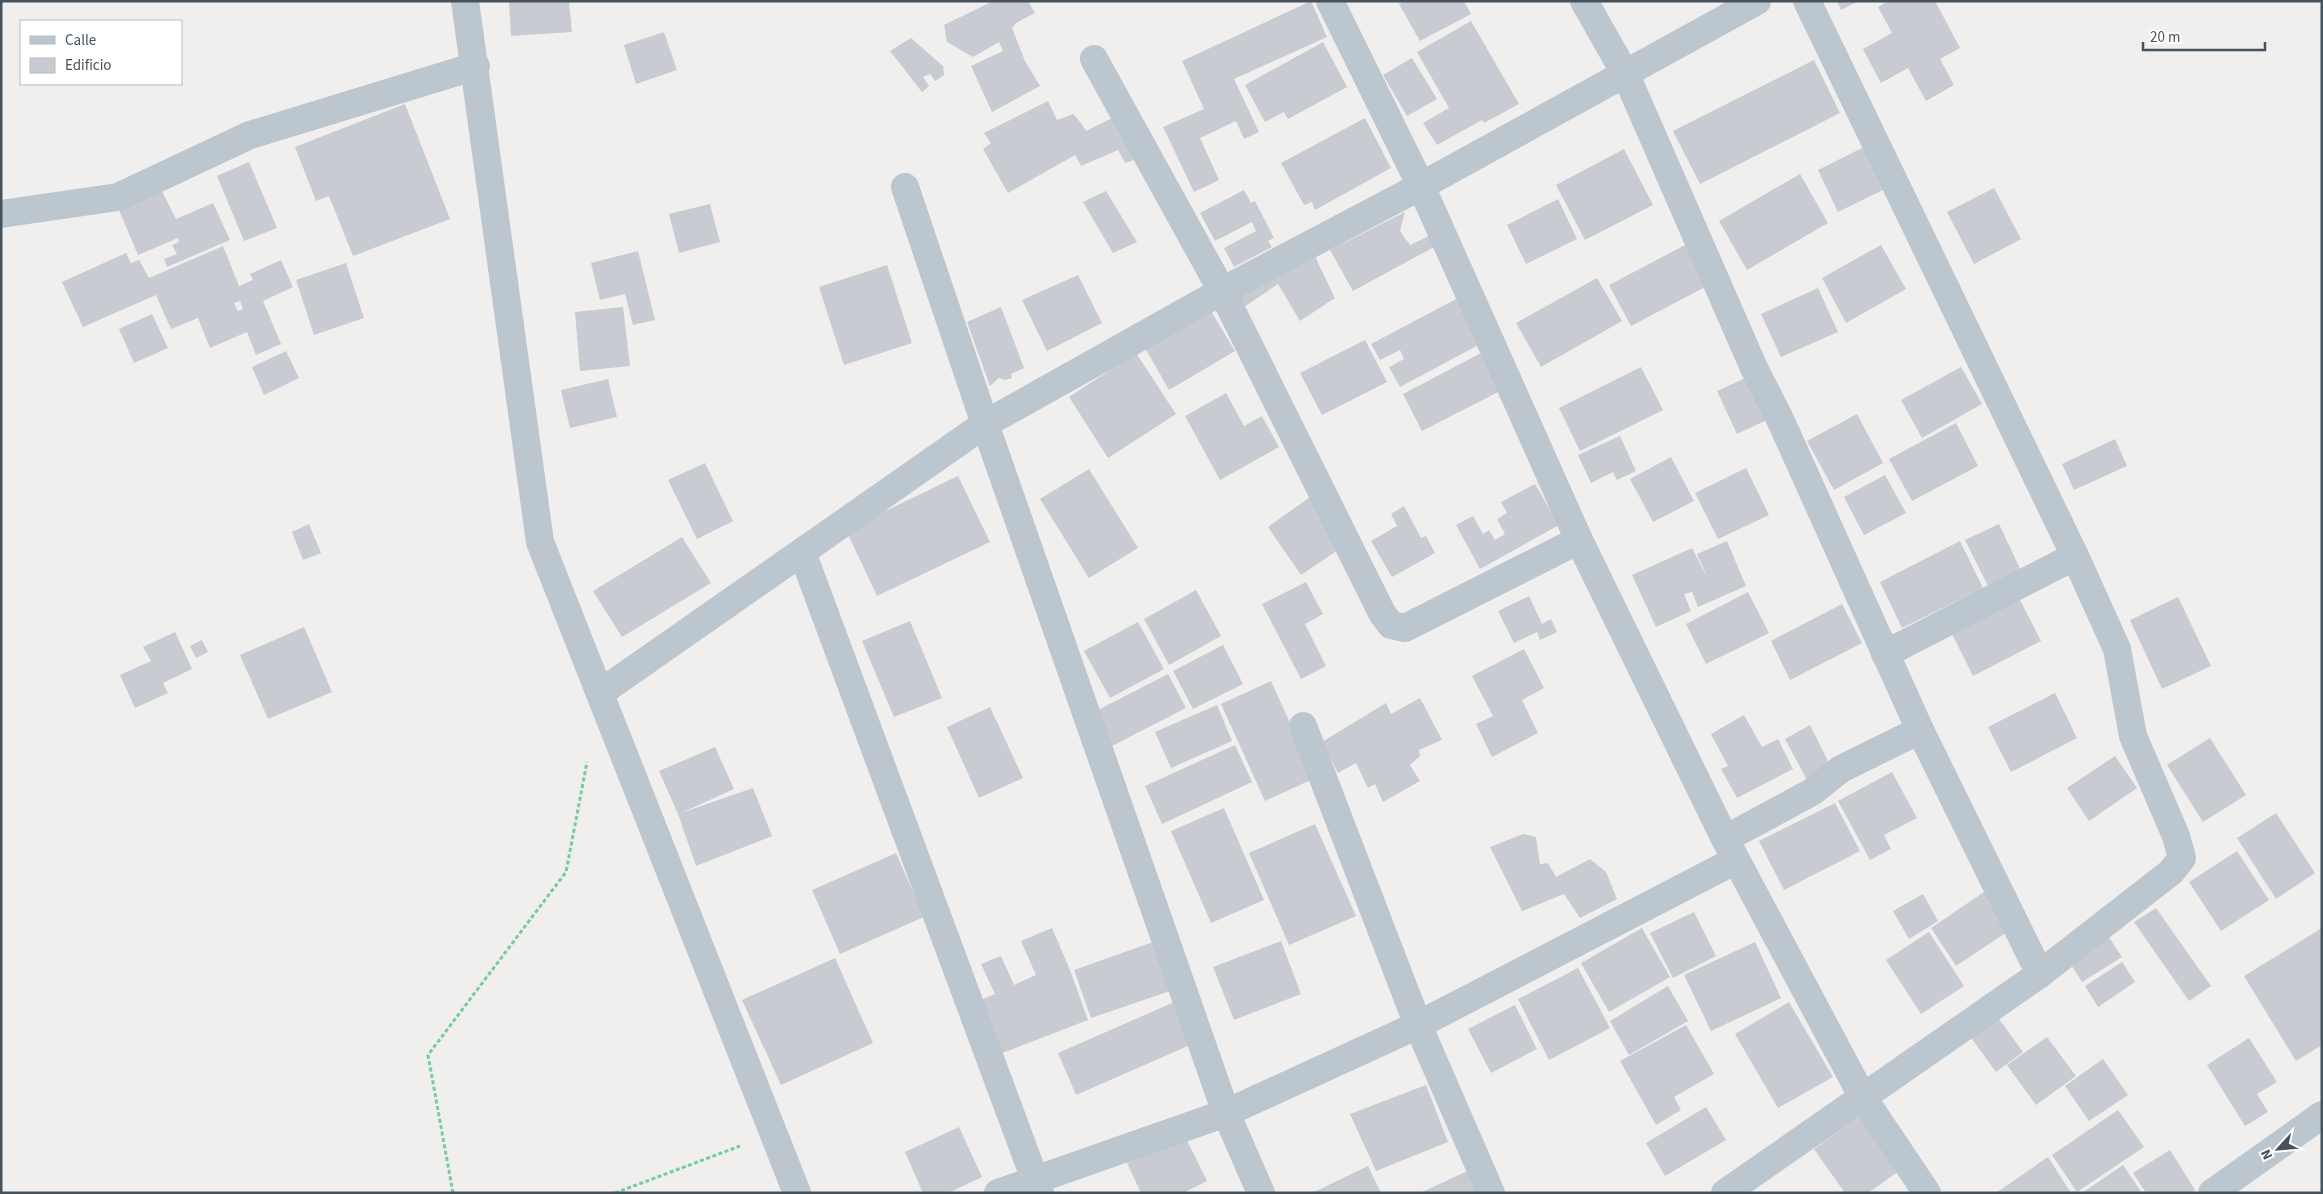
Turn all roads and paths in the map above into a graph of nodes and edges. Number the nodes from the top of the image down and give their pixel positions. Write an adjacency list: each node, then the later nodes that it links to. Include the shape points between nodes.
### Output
1 (465, 1): 7 (street)
2 (1330, 1): 9 (street)
3 (1584, 1): 8 (street)
4 (1757, 1): 8 (street)
5 (1807, 1): 16 (street)
6 (1094, 59): 12 (street)
7 (476, 66): 11 (street, via 250,135 118,197); 18 (street, via 540,542)
8 (1626, 75): 9 (street); 17 (street, via 1754,368)
9 (1421, 186): 12 (street); 14 (street)
10 (905, 187): 13 (street)
11 (1, 214)
12 (1222, 292): 13 (street); 14 (street, via 1382,613 1391,625 1405,628)
13 (985, 424): 15 (street); 26 (street)
14 (1579, 540): 22 (street)
15 (802, 552): 18 (street); 29 (street)
16 (2075, 556): 17 (street); 23 (street, via 2118,649 2133,736 2176,836 2182,858 2171,872)
17 (1885, 654): 20 (street)
18 (600, 693): 28 (street)
19 (1303, 726): 24 (street)
20 (1920, 730): 22 (street, via 1841,768); 23 (street)
21 (588, 759): 30 (path, via 566,872 428,1055)
22 (1730, 849): 24 (street); 25 (street)
23 (2040, 974): 25 (street)
24 (1418, 1025): 26 (street); 35 (street)
25 (1862, 1096): 36 (street); 37 (street)
26 (1226, 1113): 29 (street); 34 (street)
27 (2322, 1115): 38 (street)
28 (775, 1133): 31 (path); 32 (street)
29 (1037, 1186): 33 (street)
30 (453, 1193)
31 (615, 1193)
32 (797, 1193)
33 (998, 1193)
34 (1261, 1193)
35 (1491, 1193)
36 (1725, 1193)
37 (1927, 1193)
38 (2212, 1193)

